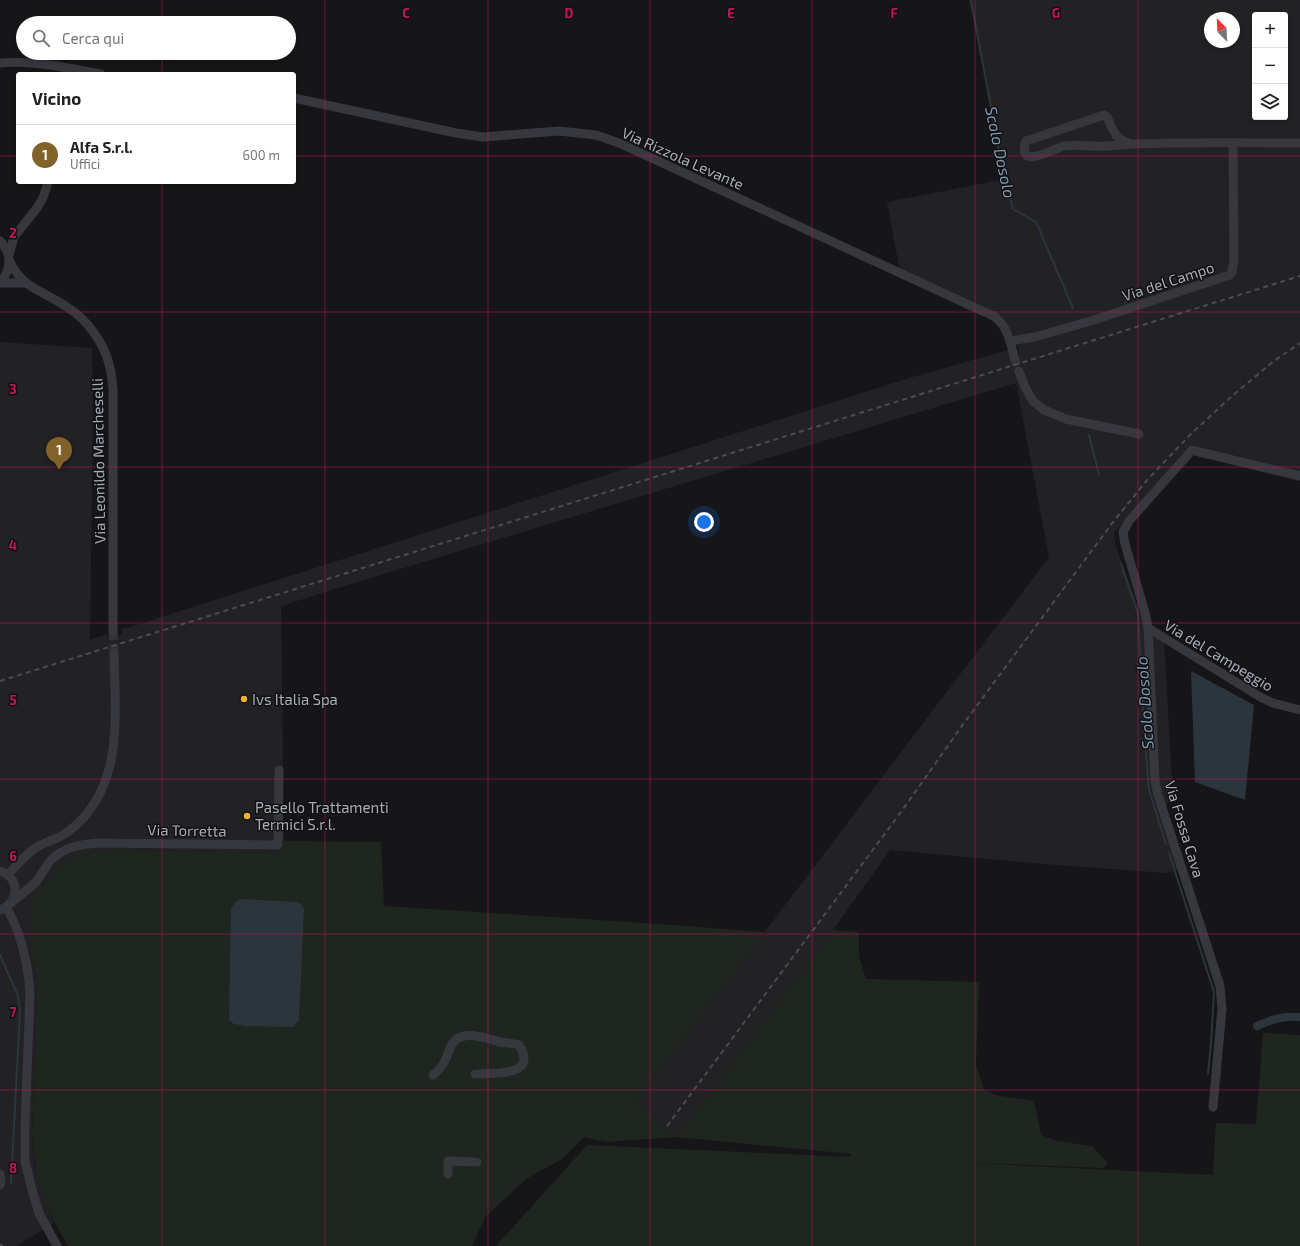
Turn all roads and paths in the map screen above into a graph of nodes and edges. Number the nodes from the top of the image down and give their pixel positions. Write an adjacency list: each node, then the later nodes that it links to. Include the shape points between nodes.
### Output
1 (0, 63): 2 (street, via 19,62)
2 (49, 70): 3 (street)
3 (75, 72)
4 (296, 98): 15 (street, Via Rizzola Levante, via 484,137 559,131 596,135 980,310 1003,326)
5 (1233, 143): 6 (street); 7 (street); 15 (street, Via del Campo, via 1234,260 1230,275 1063,330)
6 (1300, 143)
7 (1131, 144): 7 (street, via 1121,140 1114,133 1107,117 1104,116 1026,142 1023,148 1029,157 1036,157 1064,146)
8 (47, 184): 9 (street, via 37,208)
9 (18, 232): 10 (street); 12 (street, via 11,246)
10 (0, 237)
11 (0, 241): 12 (street, Via Leonildo Marcheselli)
12 (9, 258): 13 (street, via 7,272); 14 (street, Via Leonildo Marcheselli)
13 (0, 282): 14 (street, Via Leonildo Marcheselli)
14 (25, 283): 21 (street, Via Leonildo Marcheselli, via 68,307 83,320 95,335 110,368 113,389)
15 (1010, 341): 16 (street, Via Rizzola Levante)
16 (1014, 357)
17 (1019, 371): 18 (street, via 1033,401 1044,410 1066,419)
18 (1139, 434)
19 (1300, 476): 20 (street, Via Fossa Cava, via 1192,450 1129,520 1124,532)
20 (1148, 628): 23 (street, Via del Campeggio, via 1262,698); 30 (street, Via Fossa Cava, via 1155,781 1158,796 1221,990 1222,1009)
21 (114, 631)
22 (114, 654): 25 (street, via 114,746 111,766 102,788 75,826 28,854)
23 (1300, 710)
24 (279, 770): 26 (street, Via Torretta, via 278,845 79,845 62,851 55,857)
25 (7, 876): 26 (street, via 25,885); 27 (street, via 16,892)
26 (36, 882): 27 (street, Via Torretta)
27 (6, 906): 35 (street, via 21,944 29,978 26,1162 40,1213)
28 (475, 1074): 29 (street, via 512,1072 519,1069 524,1056 522,1050 519,1045 513,1043 465,1036 455,1040 444,1065)
29 (433, 1075)
30 (1213, 1107)
31 (477, 1162): 33 (street, via 448,1161)
32 (0, 1174): 34 (street)
33 (448, 1174)
34 (0, 1185)
35 (57, 1246)

